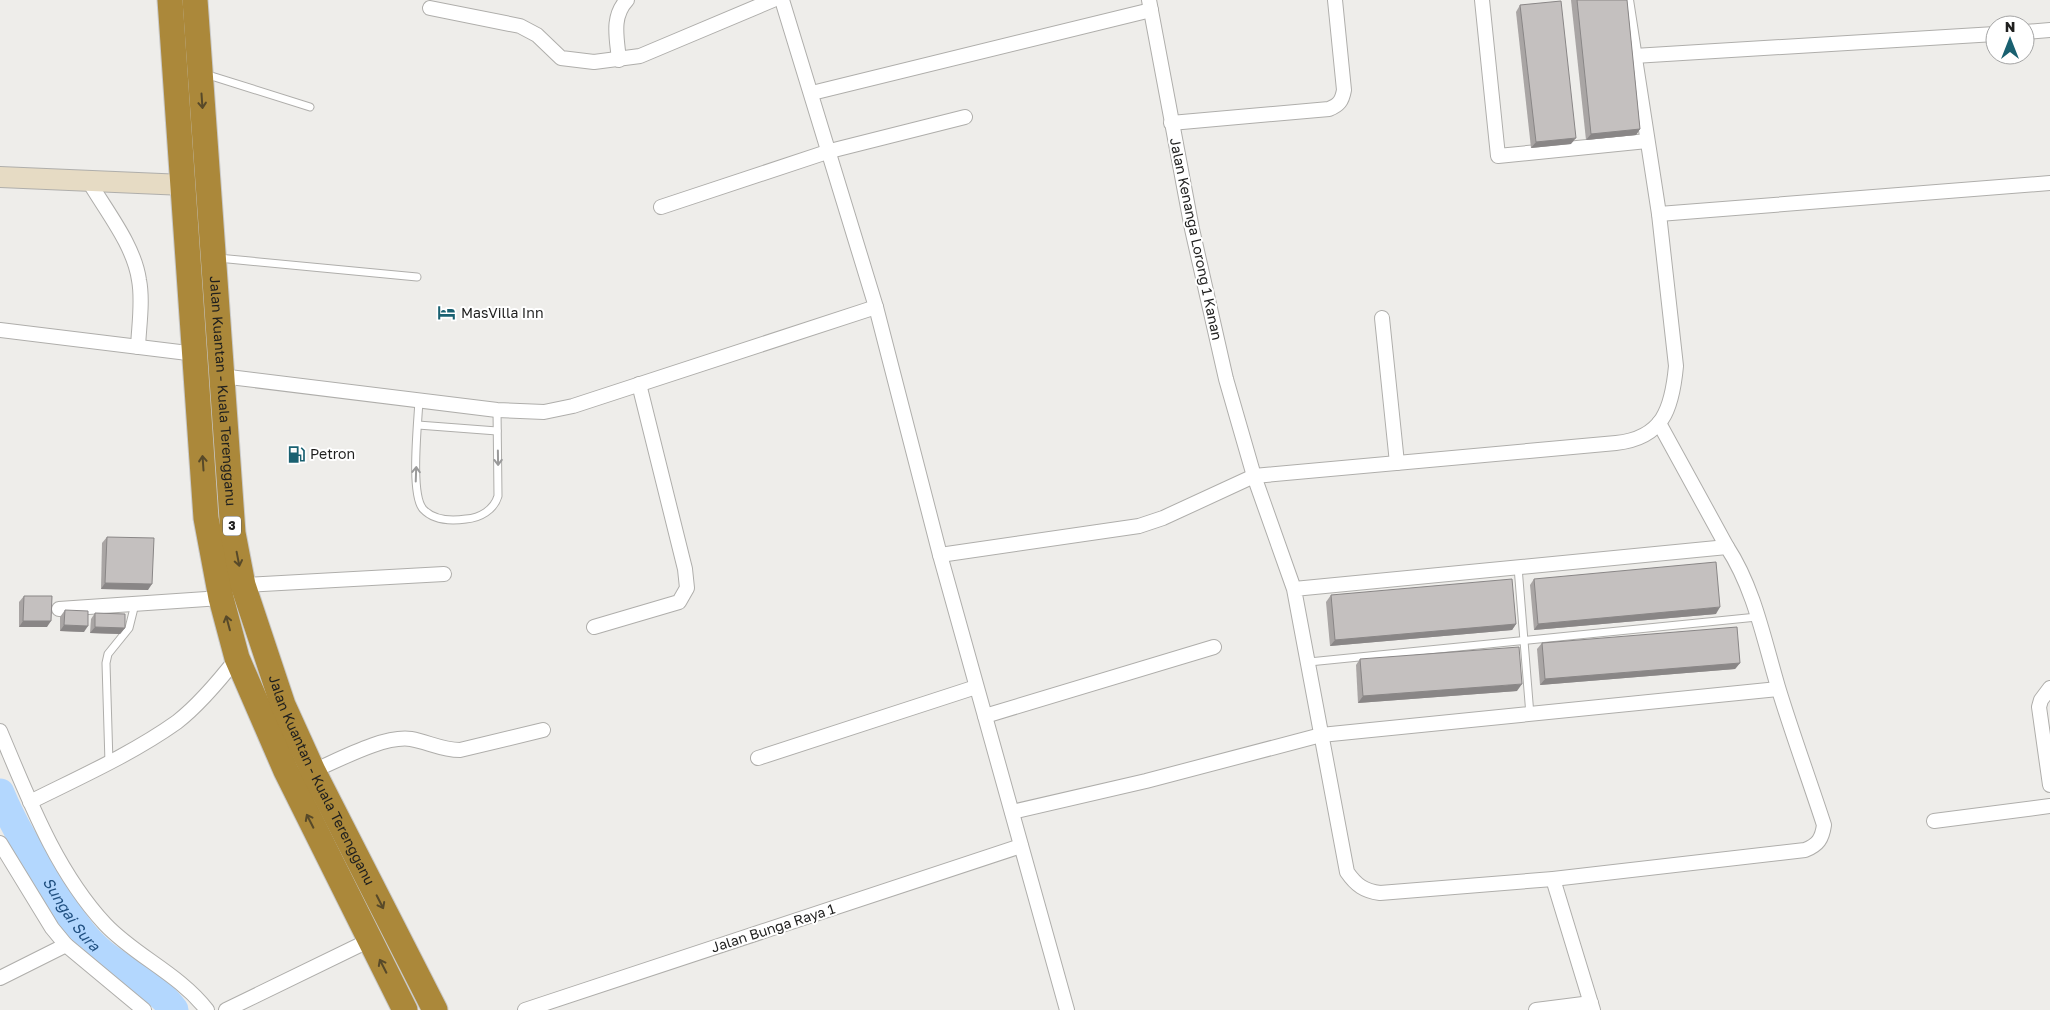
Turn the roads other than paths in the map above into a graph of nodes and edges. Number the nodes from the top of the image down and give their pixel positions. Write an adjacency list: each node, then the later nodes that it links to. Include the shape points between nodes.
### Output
1 (170, 0): 26 (highway, Jalan Kuantan - Kuala Terengganu / 3)
2 (195, 0): 16 (highway, Jalan Kuantan - Kuala Terengganu / 3)
3 (626, 0): 15 (street, via 619,9 616,26)
4 (773, 0): 15 (street, via 640,56)
5 (782, 0): 17 (street)
6 (1336, 0): 20 (street, via 1344,90 1343,99 1337,106)
7 (1482, 0): 21 (street, via 1498,156)
8 (1626, 0): 14 (street)
9 (1150, 5): 17 (street); 20 (street, Jalan Kenanga Lorong 1 Kanan)
10 (430, 8): 15 (street, via 520,26 537,35 561,58 594,62)
11 (2050, 30): 12 (street)
12 (2035, 31)
13 (1985, 35): 14 (street)
14 (1634, 56): 21 (street)
15 (619, 60)
16 (200, 72): 18 (lane); 29 (highway, Jalan Kuantan - Kuala Terengganu / 3, one-way to 29)
17 (812, 93): 22 (street)
18 (310, 107)
19 (965, 117): 22 (street)
20 (1171, 123): 44 (street, Jalan Kenanga Lorong 1 Kanan, via 1226,379)
21 (1647, 142): 28 (street)
22 (830, 152): 27 (street); 31 (street)
23 (0, 177): 24 (street)
24 (88, 180): 26 (street); 34 (street, via 137,267 140,282)
25 (2050, 183): 28 (street)
26 (184, 185): 35 (highway, Jalan Kuantan - Kuala Terengganu / 3)
27 (662, 207)
28 (1658, 214): 40 (street, via 1676,366 1669,406)
29 (213, 258): 30 (lane); 36 (highway, Jalan Kuantan - Kuala Terengganu / 3)
30 (417, 277)
31 (876, 307): 37 (street); 46 (street)
32 (1382, 318): 43 (street)
33 (0, 330): 34 (street)
34 (138, 346): 35 (street)
35 (196, 354): 51 (highway, Jalan Kuantan - Kuala Terengganu / 3, one-way to 35, via 206,518)
36 (221, 376): 38 (street); 49 (highway, Jalan Kuantan - Kuala Terengganu / 3, one-way to 49, via 233,533)
37 (639, 384): 39 (street, via 544,412); 55 (street, via 687,588 678,602)
38 (418, 400): 39 (street); 41 (lane)
39 (497, 410): 42 (lane)
40 (1659, 423): 43 (street, via 1647,436 1635,441); 45 (street, Jalan Kenanga Lorong 1 Kanan)
41 (418, 425): 42 (lane); 42 (lane, one-way to 41, via 496,504 469,519 443,520 424,510 418,500)
42 (497, 431)
43 (1397, 463): 44 (street)
44 (1254, 476): 46 (street, via 1163,518 1138,526); 50 (street, Jalan Kenanga Lorong 1 Kanan)
45 (1727, 547): 47 (street); 54 (street, Jalan Kenanga Lorong 1 Kanan, via 1743,576)
46 (940, 555): 60 (street)
47 (1518, 567): 50 (street); 56 (lane)
48 (444, 574): 49 (street)
49 (243, 585): 70 (highway, Jalan Kuantan - Kuala Terengganu / 3, via 283,705)
50 (1294, 589): 59 (street, Jalan Kenanga Lorong 1 Kanan)
51 (221, 598): 52 (street); 58 (highway, Jalan Kuantan - Kuala Terengganu / 3, one-way to 51)
52 (135, 604): 53 (street); 69 (lane, via 129,628 108,654 106,663)
53 (59, 609)
54 (1757, 617): 56 (lane); 62 (street, Jalan Kenanga Lorong 1 Kanan)
55 (594, 627)
56 (1524, 639): 59 (lane); 64 (lane)
57 (1214, 647): 63 (street)
58 (237, 658): 69 (street, via 178,721); 79 (highway, Jalan Kuantan - Kuala Terengganu / 3, one-way to 58, via 286,772)
59 (1309, 662): 67 (street, Jalan Kenanga Lorong 1 Kanan)
60 (976, 686): 63 (street); 68 (street)
61 (2050, 688): 71 (street, via 2039,707)
62 (1778, 689): 64 (street); 78 (street, Jalan Kenanga Lorong 1 Kanan, via 1824,825 1823,837 1818,843 1805,850)
63 (985, 716): 74 (street)
64 (1530, 716): 67 (street)
65 (543, 730): 70 (street, via 460,750 446,750 410,739 382,742)
66 (0, 731): 72 (street)
67 (1321, 735): 74 (street); 78 (street, Jalan Kenanga Lorong 1 Kanan, via 1347,872 1360,887 1380,893)
68 (758, 758)
69 (110, 762): 72 (street)
70 (313, 771): 87 (highway, Jalan Kuantan - Kuala Terengganu / 3, one-way to 87)
71 (2050, 785)
72 (30, 802): 84 (street, via 58,857 100,918 179,982)
73 (2050, 806): 75 (street)
74 (1012, 812): 77 (street)
75 (1934, 821)
76 (0, 844): 80 (street)
77 (1021, 846): 88 (street, Jalan Bunga Raya 1); 89 (street)
78 (1554, 879): 82 (street)
79 (370, 940): 85 (street); 86 (highway, Jalan Kuantan - Kuala Terengganu / 3, one-way to 79)
80 (66, 945): 81 (street); 83 (street)
81 (0, 978)
82 (1592, 1006): 90 (street)
83 (144, 1010)
84 (207, 1010)
85 (226, 1010)
86 (405, 1010)
87 (435, 1010)
88 (525, 1010)
89 (1067, 1010)
90 (1536, 1010)

